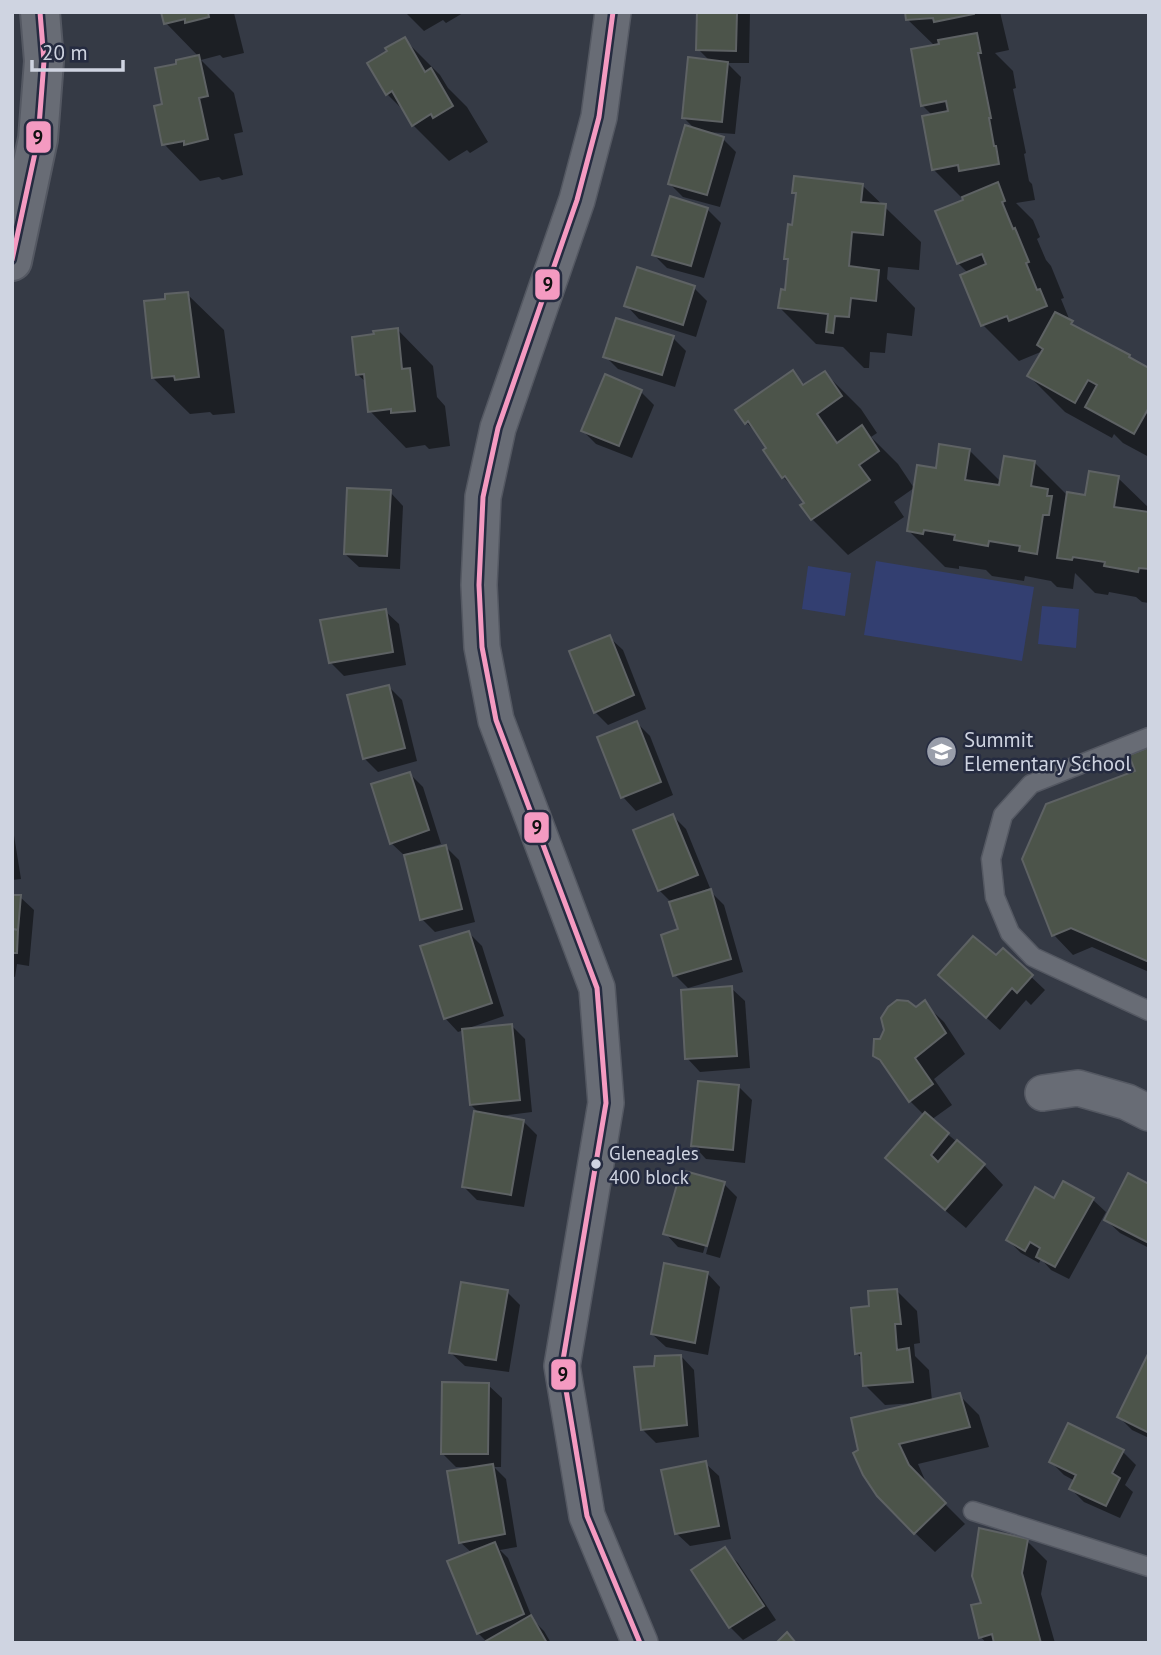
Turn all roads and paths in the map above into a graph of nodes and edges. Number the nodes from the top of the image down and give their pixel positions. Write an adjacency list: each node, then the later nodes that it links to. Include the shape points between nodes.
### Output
1 (40, 12): 3 (main road, via 44,61 38,139)
2 (613, 12): 10 (street, via 599,117 580,188 498,428 483,497 479,585 482,647 496,720 597,988 606,1103 562,1366 587,1516)
3 (12, 261)
4 (1149, 737): 5 (lane, via 1031,784 1003,815 991,859 995,897 1010,933 1034,957)
5 (1149, 1011)
6 (1043, 1093): 7 (street, via 1078,1088)
7 (1149, 1113)
8 (973, 1511): 9 (lane)
9 (1149, 1567)
10 (640, 1643)

